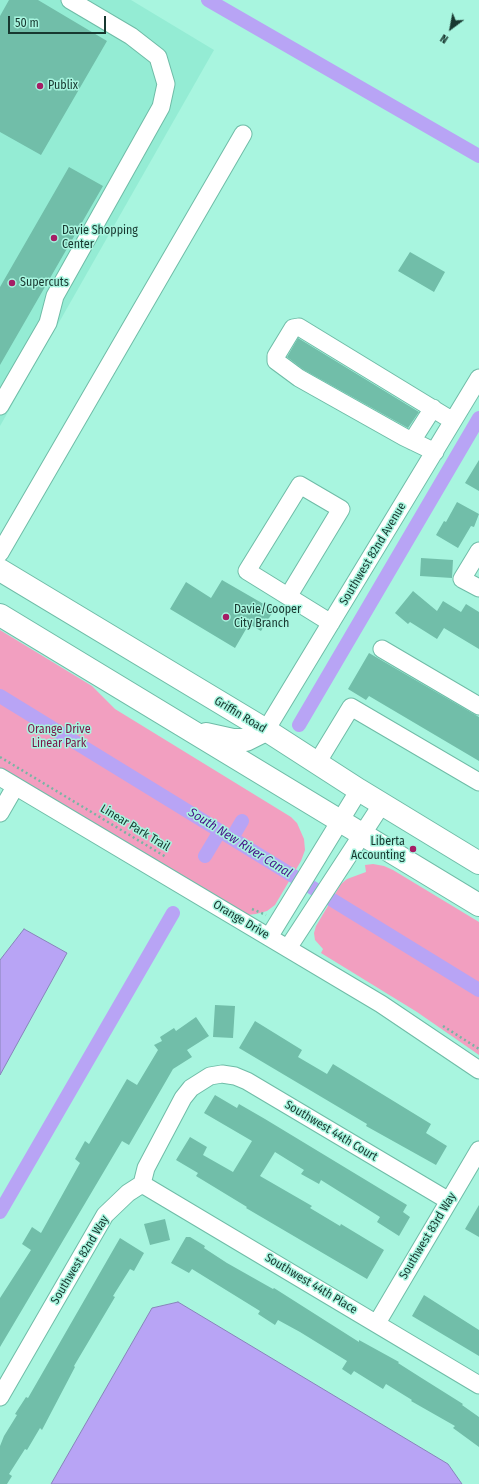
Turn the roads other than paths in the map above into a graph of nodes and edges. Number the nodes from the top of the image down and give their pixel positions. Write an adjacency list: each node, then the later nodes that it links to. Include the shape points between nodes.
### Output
1 (70, 0): 4 (street, via 131,36 158,57 166,84 161,107 55,296 48,323)
2 (243, 134): 10 (street)
3 (479, 378): 6 (street, Southwest 82nd Avenue)
4 (0, 406)
5 (433, 408): 6 (street); 7 (street); 7 (street, via 300,327 293,328 276,356 276,361 299,378)
6 (453, 421): 8 (street, Southwest 82nd Avenue)
7 (412, 441): 8 (street)
8 (435, 452): 15 (street, Southwest 82nd Avenue)
9 (479, 551): 12 (street, via 462,579)
10 (0, 553)
11 (0, 570): 19 (main road, Griffin Road)
12 (479, 588)
13 (289, 595): 13 (street, via 247,571 300,485 341,509); 15 (street)
14 (0, 615): 18 (main road)
15 (331, 623): 19 (street, Southwest 82nd Avenue)
16 (382, 649): 17 (street)
17 (479, 706)
18 (190, 730): 19 (main road, via 233,740 246,740); 27 (main road)
19 (266, 730): 20 (main road, Griffin Road)
20 (317, 764): 22 (street, via 351,707); 24 (main road, Griffin Road)
21 (0, 777): 23 (street, Orange Drive)
22 (479, 782)
23 (15, 786): 26 (street); 31 (street, Orange Drive)
24 (359, 790): 25 (main road, Griffin Road); 27 (street)
25 (382, 804): 28 (street); 29 (main road, Griffin Road)
26 (0, 813)
27 (340, 821): 28 (main road); 31 (street)
28 (356, 843): 30 (main road); 32 (street)
29 (479, 863)
30 (479, 905)
31 (269, 937): 32 (street, Orange Drive)
32 (288, 948): 33 (street, Orange Drive, via 380,1004)
33 (479, 1070)
34 (479, 1150): 36 (street, Southwest 83rd Way)
35 (142, 1184): 36 (street, Southwest 44th Court, via 146,1168 190,1088 210,1076 222,1074 248,1081); 37 (street, Southwest 44th Place); 39 (street, Southwest 82nd Way, via 128,1193 105,1216)
36 (449, 1201): 37 (street, Southwest 83rd Way)
37 (377, 1323): 38 (street, Southwest 44th Place)
38 (479, 1385)
39 (0, 1397)

